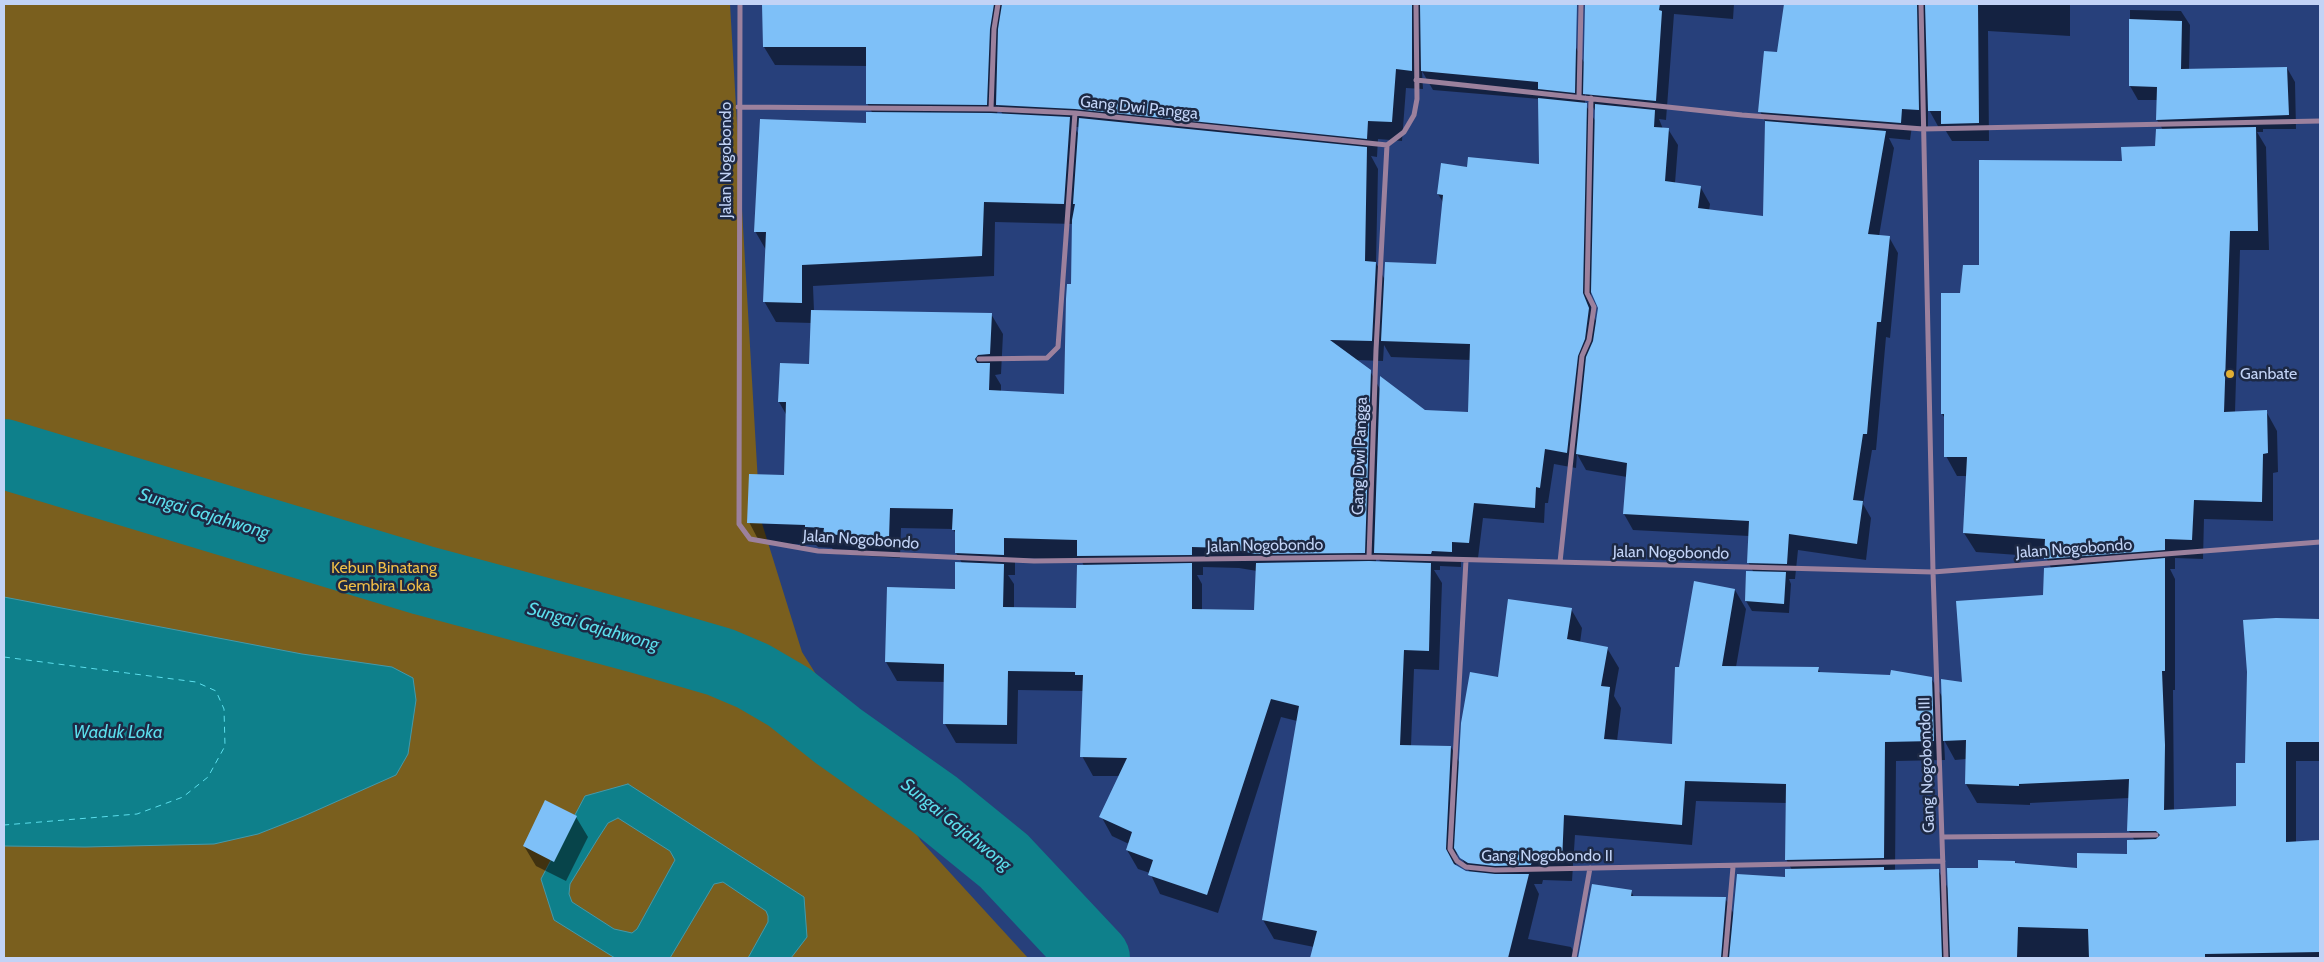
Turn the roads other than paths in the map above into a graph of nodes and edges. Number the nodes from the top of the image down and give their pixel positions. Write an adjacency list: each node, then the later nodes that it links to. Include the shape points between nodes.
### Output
1 (740, 4): 9 (street, Jalan Nogobondo)
2 (998, 4): 10 (street, via 994,29)
3 (1416, 4): 6 (street)
4 (1581, 4): 7 (street)
5 (1921, 4): 13 (street, Gang Nogobondo III)
6 (1416, 80): 7 (street); 14 (street, via 1414,115 1404,132)
7 (1579, 97): 8 (street)
8 (1591, 98): 13 (street, via 1742,115); 19 (street, via 1587,293 1594,307 1590,340 1582,356)
9 (738, 107): 10 (street, Gang Dwi Pangga); 17 (street, Jalan Nogobondo, via 739,524 750,540 818,551 1034,561)
10 (992, 109): 11 (street, Gang Dwi Pangga)
11 (1075, 113): 14 (street, Gang Dwi Pangga); 15 (street, via 1058,347 1047,358)
12 (2320, 121): 13 (street)
13 (1923, 129): 20 (street, Gang Nogobondo III)
14 (1387, 145): 17 (street, Gang Dwi Pangga)
15 (979, 359)
16 (2320, 542): 20 (street, Jalan Nogobondo)
17 (1369, 557): 18 (street, Jalan Nogobondo)
18 (1466, 560): 19 (street, Jalan Nogobondo); 25 (street, Gang Nogobondo II, via 1450,848 1457,861 1477,869)
19 (1560, 562): 20 (street, Jalan Nogobondo)
20 (1933, 572): 22 (street, Gang Nogobondo III)
21 (2156, 835): 22 (street)
22 (1942, 837): 23 (street, Gang Nogobondo III)
23 (1943, 861): 24 (street, Gang Nogobondo II); 28 (street, Gang Nogobondo III)
24 (1733, 867): 25 (street, Gang Nogobondo II); 27 (street)
25 (1590, 868): 26 (street)
26 (1574, 958)
27 (1725, 958)
28 (1946, 958)

